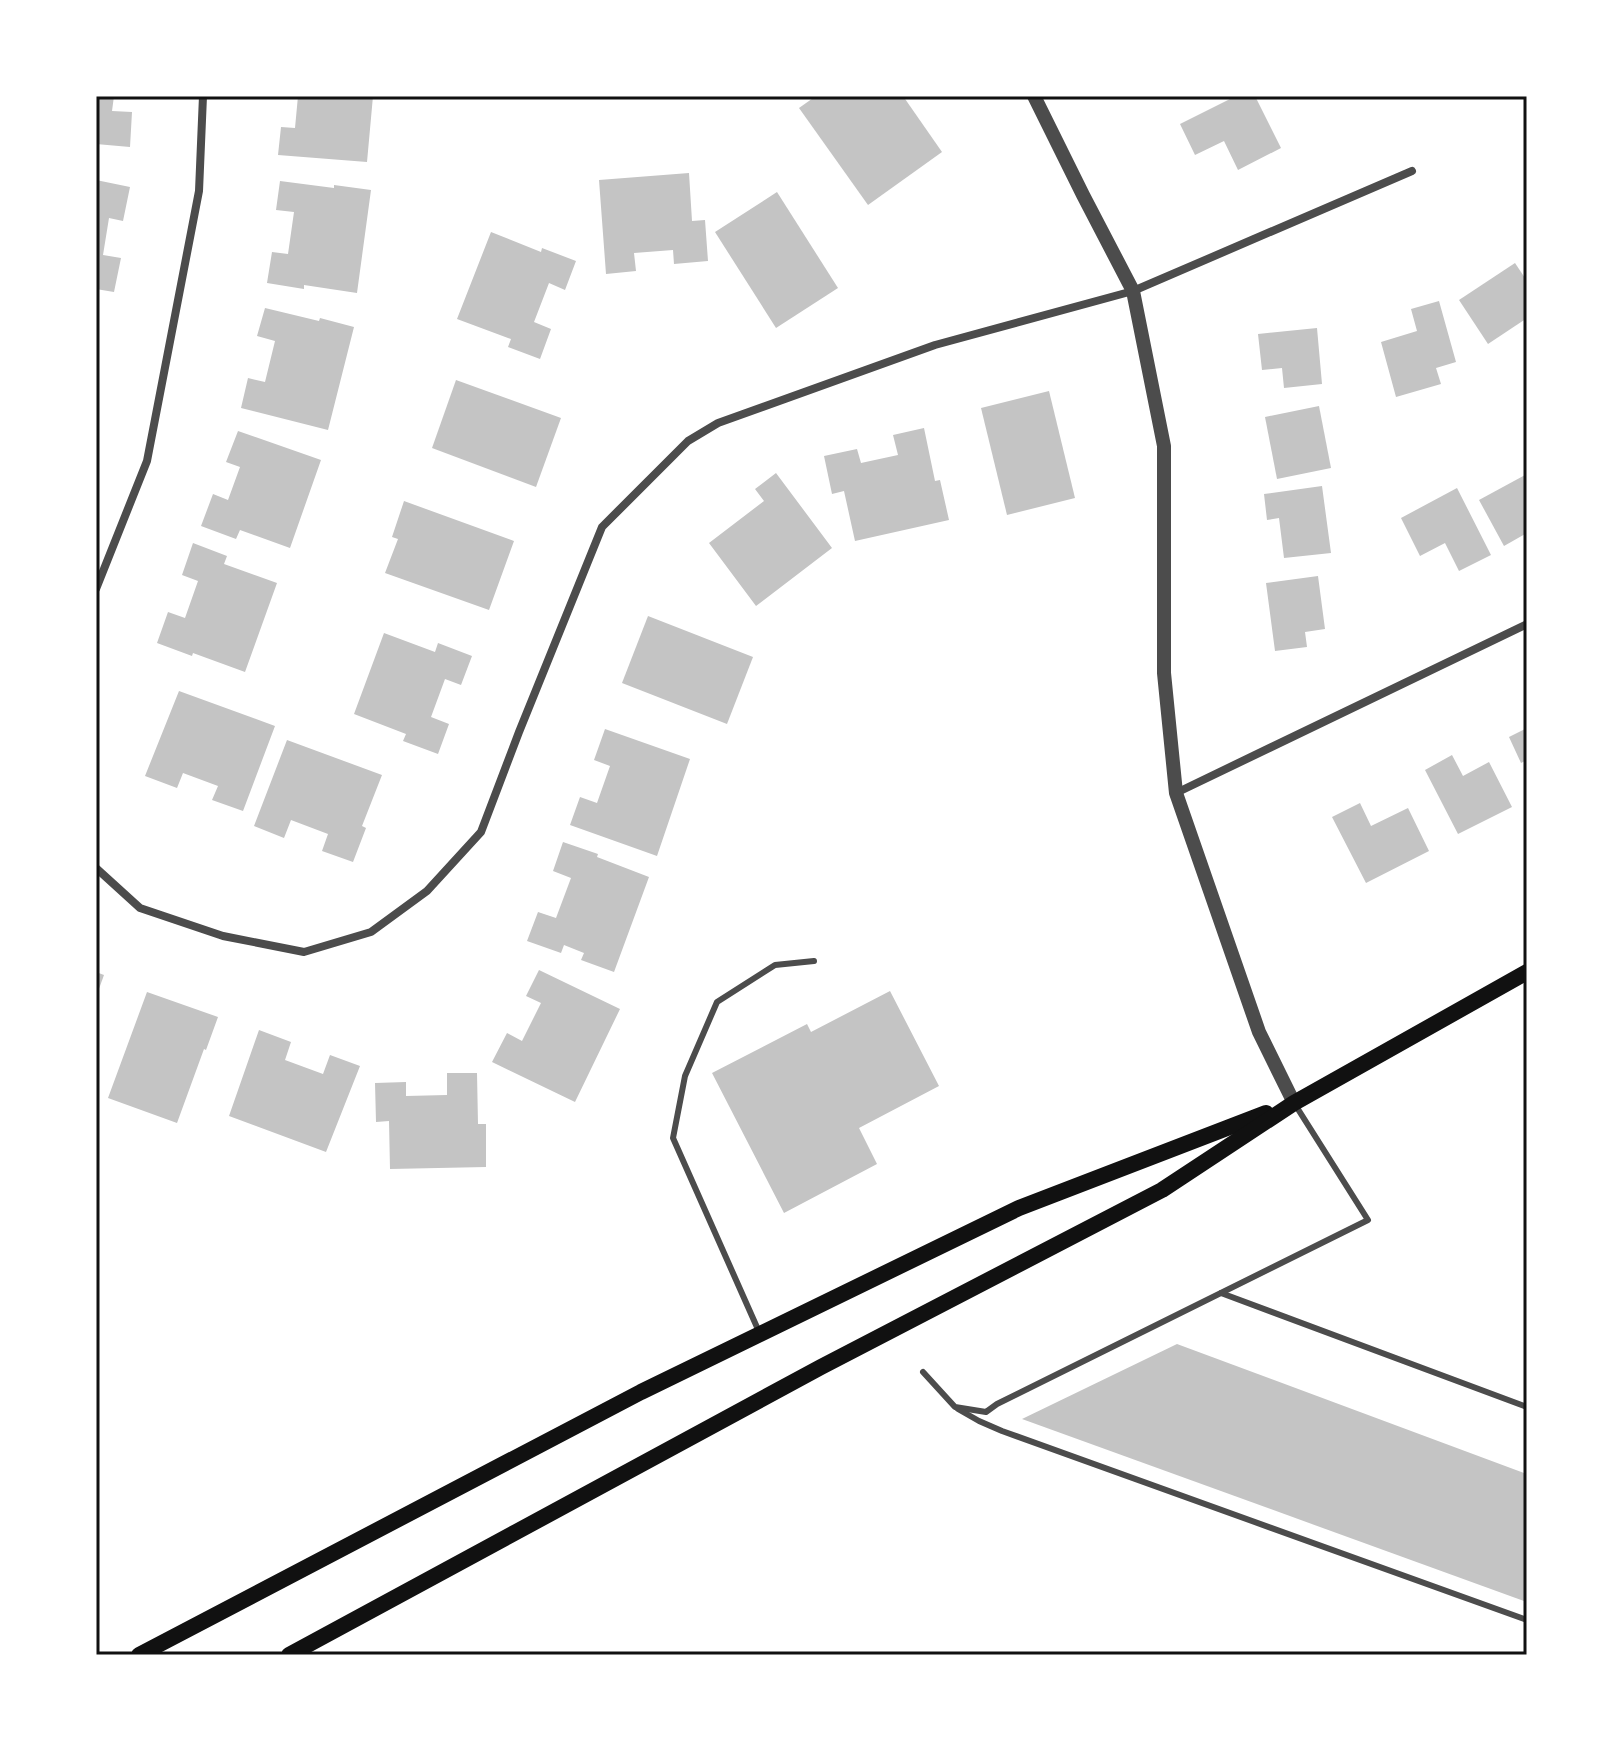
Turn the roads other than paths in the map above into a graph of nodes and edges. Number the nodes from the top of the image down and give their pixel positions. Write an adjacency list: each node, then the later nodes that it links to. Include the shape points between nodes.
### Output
1 (203, 96): 5 (street, via 199,191 147,461)
2 (1034, 96): 4 (street)
3 (1412, 171): 4 (street)
4 (1133, 291): 7 (street, via 1164,446 1164,673); 8 (street, via 935,345 718,423 688,441 602,527 481,832 427,891 371,932 304,952 223,936 140,908)
5 (96, 589)
6 (1527, 624): 7 (street)
7 (1176, 793): 11 (street, via 1259,1032)
8 (96, 868)
9 (814, 961): 13 (lane, via 775,965 717,1002 685,1076 673,1138)
10 (1527, 972): 11 (main road)
11 (1294, 1103): 12 (lane, via 1368,1220); 13 (main road, via 1019,1208); 19 (main road, via 1162,1190 821,1367)
12 (1221, 1293): 15 (lane, via 986,1412); 16 (lane)
13 (760, 1334): 18 (main road)
14 (923, 1372): 15 (lane)
15 (955, 1407): 17 (lane, via 1002,1431)
16 (1527, 1407)
17 (1527, 1620)
18 (139, 1655)
19 (289, 1655)

